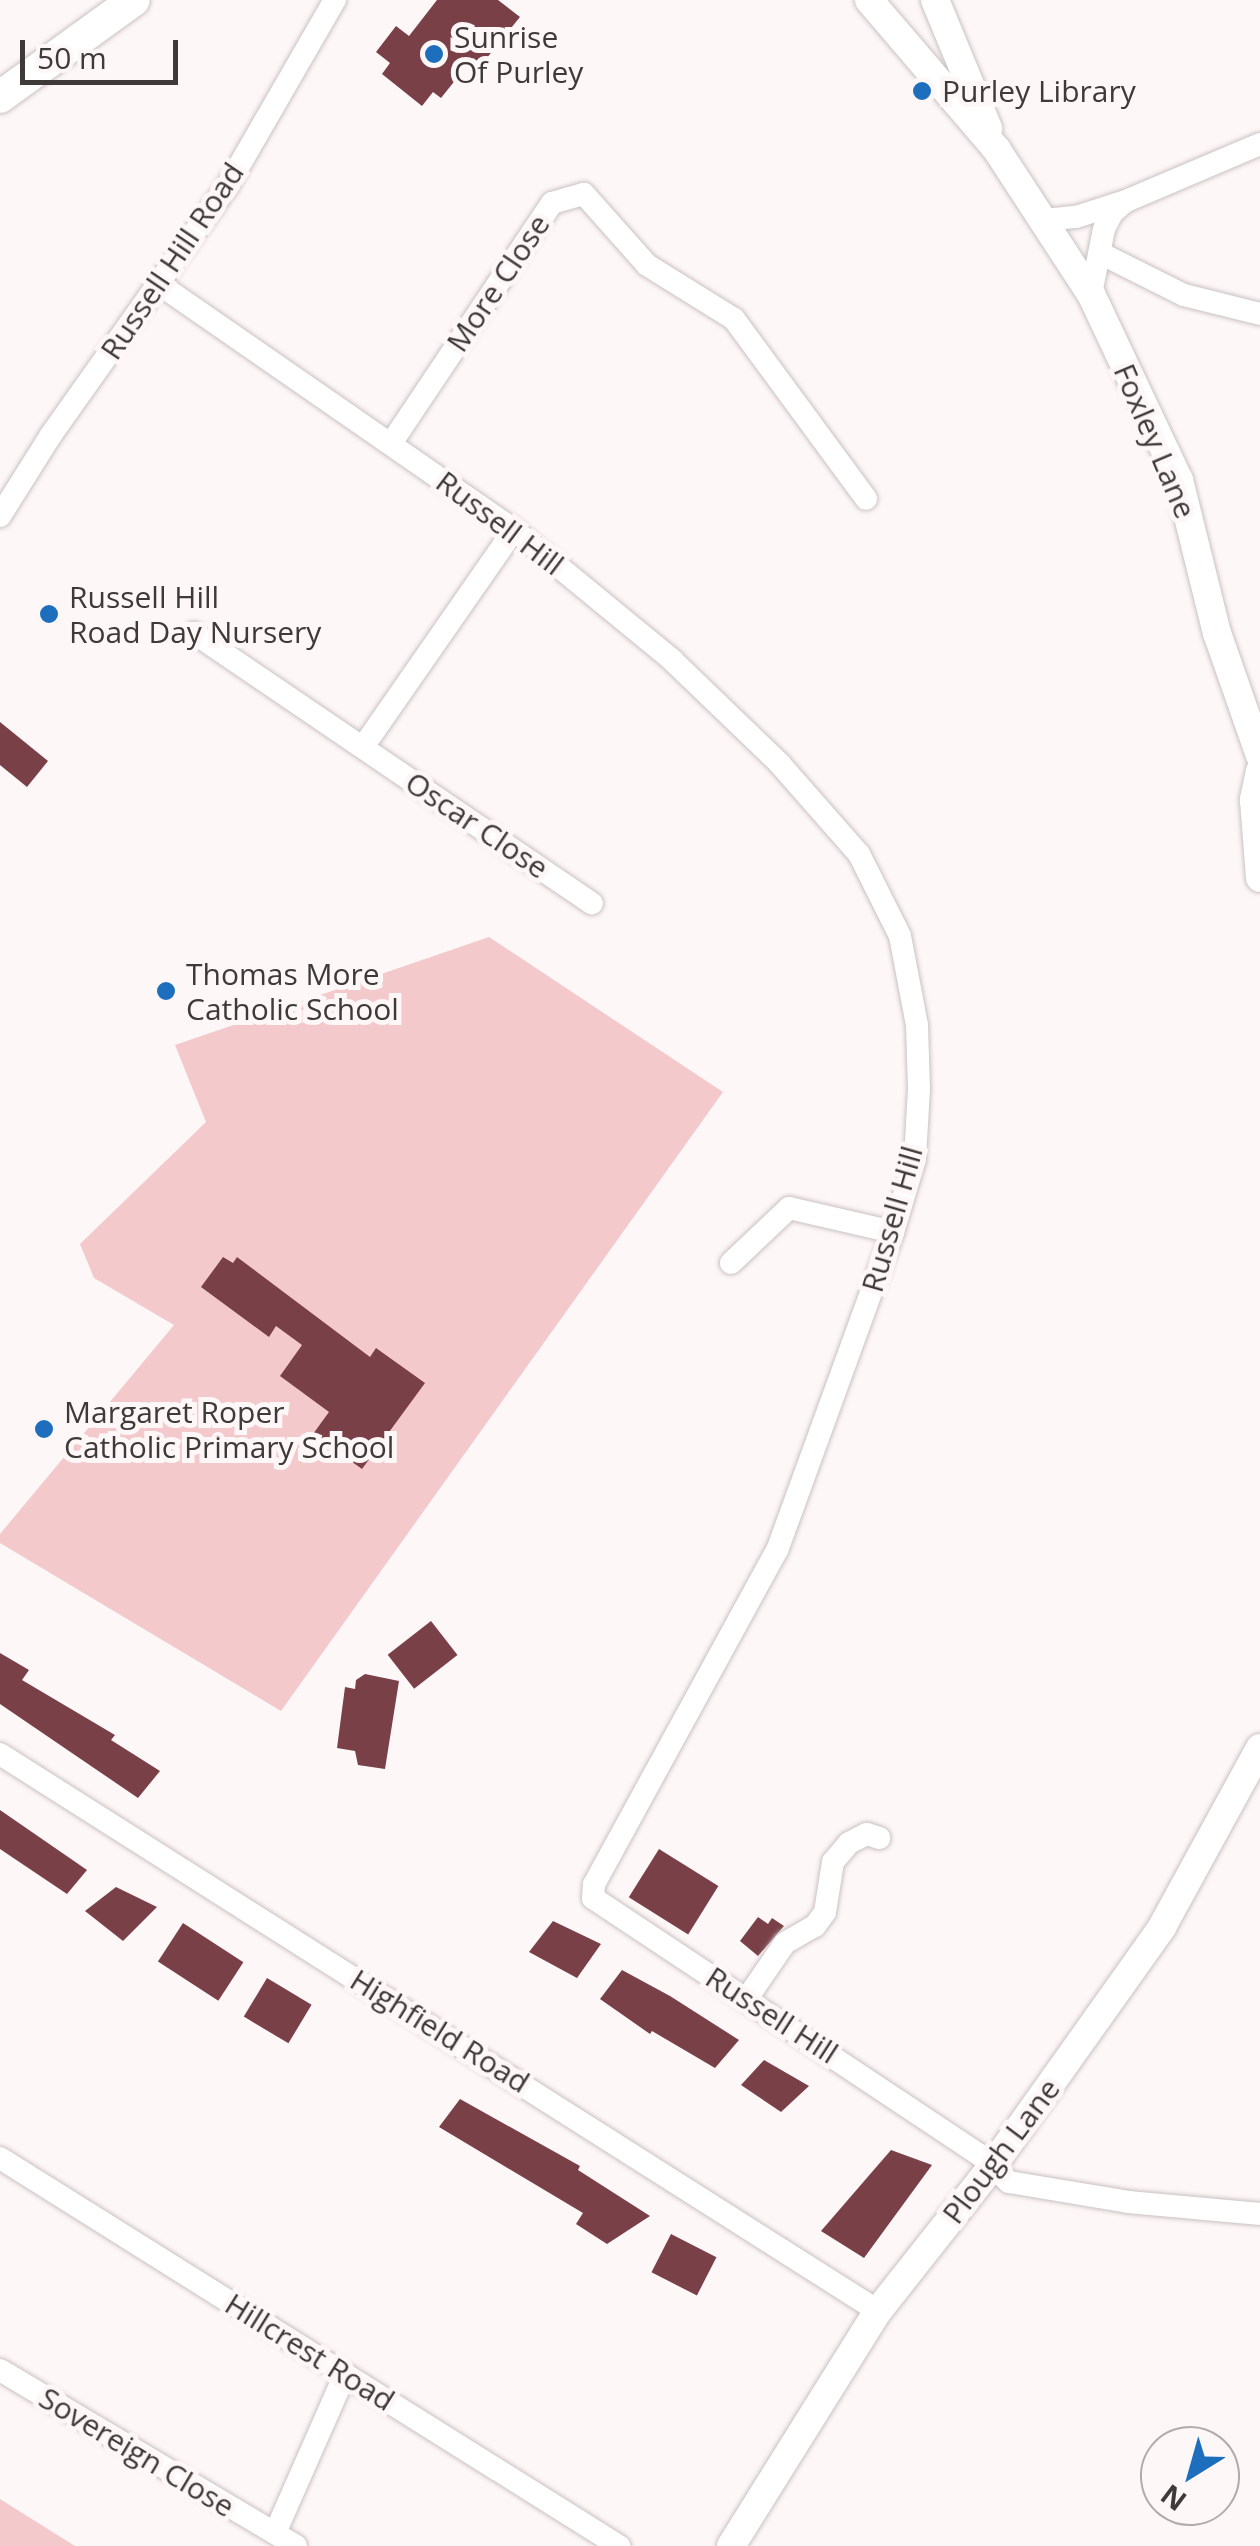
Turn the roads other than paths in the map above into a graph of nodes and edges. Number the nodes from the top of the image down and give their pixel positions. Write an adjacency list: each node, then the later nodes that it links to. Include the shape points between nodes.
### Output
1 (134, 0): 5 (highway)
2 (334, 0): 11 (street, Russell Hill Road, via 228,185)
3 (870, 0): 7 (main road)
4 (935, 0): 7 (main road)
5 (0, 97)
6 (1260, 144): 8 (street)
7 (998, 150): 9 (main road, Foxley Lane)
8 (1126, 201): 9 (street); 10 (street, via 1108,219)
9 (1045, 220): 12 (main road, Foxley Lane)
10 (1100, 253): 12 (street); 13 (street, via 1184,295)
11 (158, 284): 14 (street, Russell Hill); 16 (street, Russell Hill Road)
12 (1091, 294): 20 (main road, Foxley Lane, via 1179,480 1217,633)
13 (1260, 314)
14 (392, 442): 15 (street, More Close, via 552,203 584,194 647,265 734,319); 17 (street, Russell Hill)
15 (866, 499)
16 (0, 516)
17 (514, 530): 19 (street); 24 (street, Russell Hill, via 672,660 780,762 859,854 900,936 918,1025 915,1159)
18 (194, 633): 19 (street, Oscar Close)
19 (363, 747): 23 (street, Oscar Close)
20 (1260, 756)
21 (1260, 771): 22 (main road, via 1254,800)
22 (1260, 878)
23 (592, 903)
24 (892, 1232): 25 (street, via 788,1208); 29 (street, Russell Hill, via 777,1550 594,1884 600,1906)
25 (731, 1263)
26 (1260, 1748): 31 (main road, Plough Lane, via 1162,1926)
27 (0, 1754): 33 (street, Highfield Road)
28 (880, 1838): 29 (street, via 867,1834 842,1852 815,1926 785,1943)
29 (748, 1997): 31 (street, Russell Hill, via 980,2154)
30 (0, 2158): 35 (street, Hillcrest Road)
31 (991, 2168): 32 (street, Russell Hill, via 1009,2182); 33 (main road, Plough Lane)
32 (1260, 2214)
33 (878, 2311): 39 (main road, Plough Lane)
34 (0, 2370): 36 (street, Sovereign Close)
35 (345, 2374): 36 (street); 38 (street, Hillcrest Road)
36 (274, 2533): 37 (street, Sovereign Close)
37 (296, 2546)
38 (619, 2546)
39 (731, 2546)

